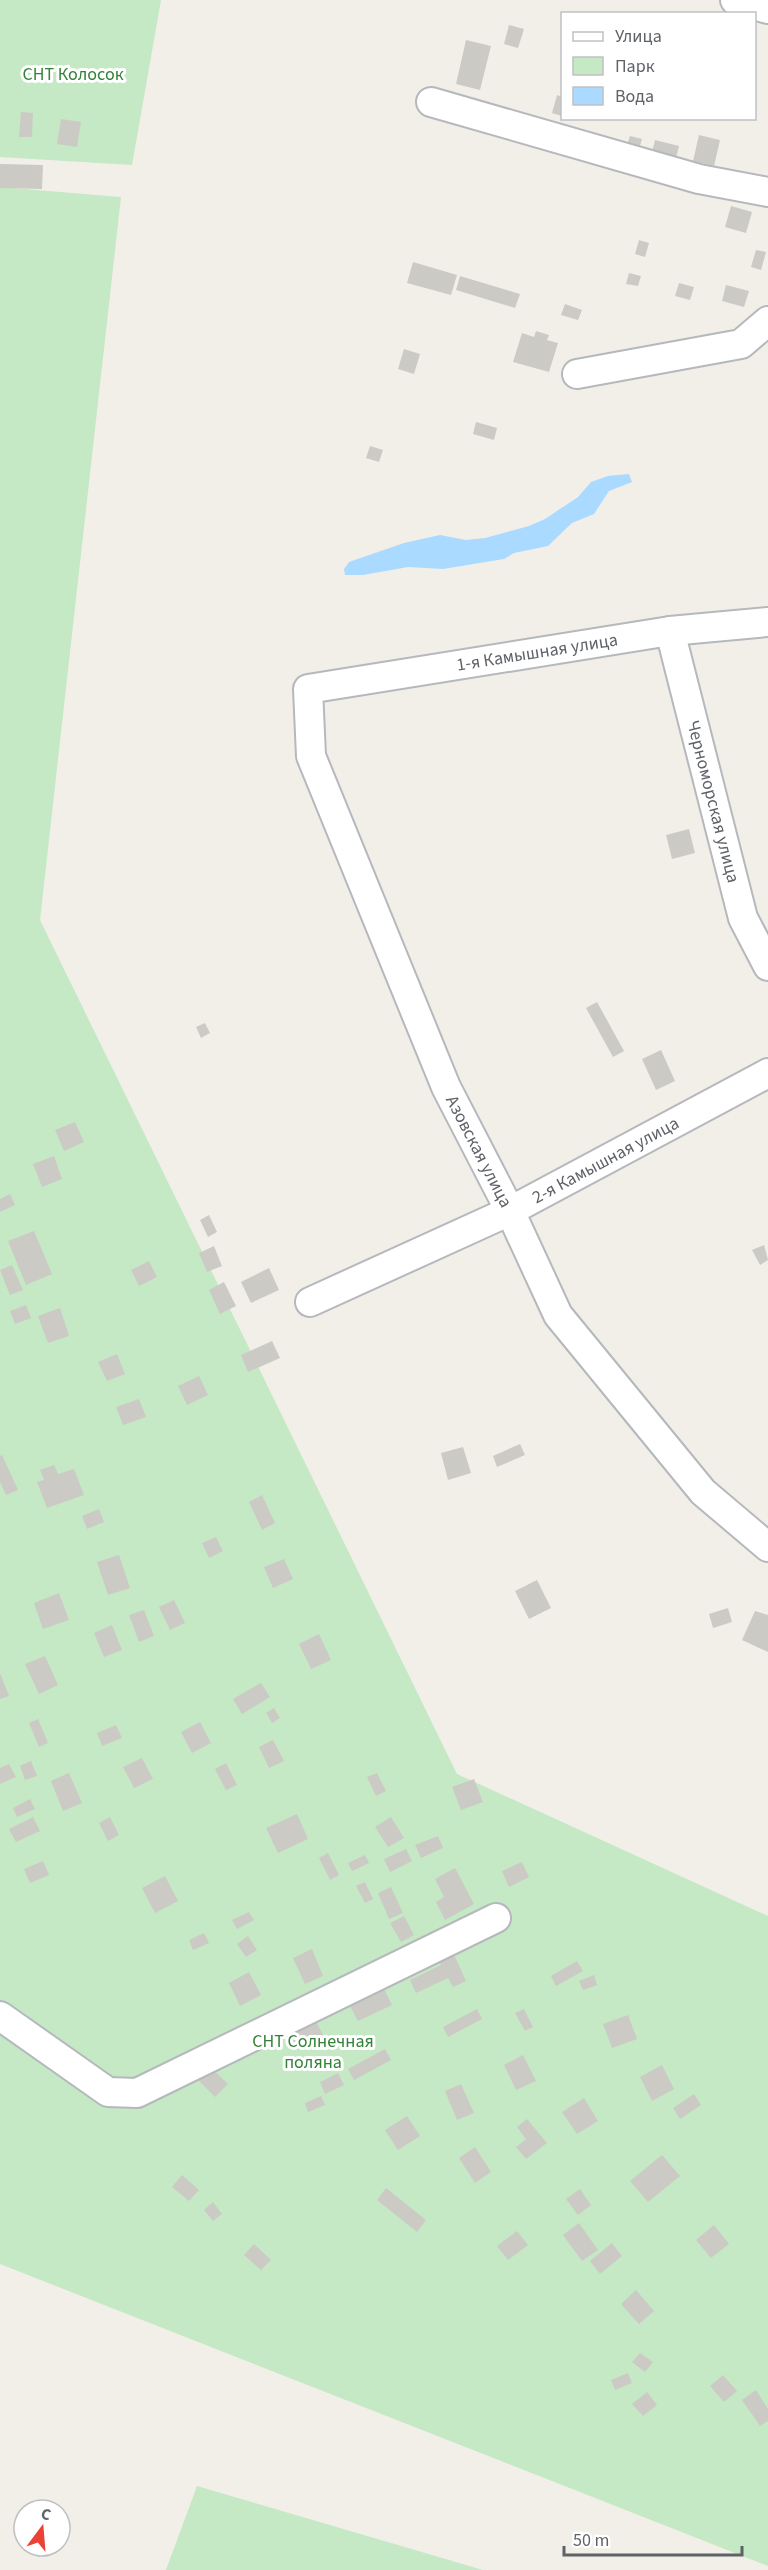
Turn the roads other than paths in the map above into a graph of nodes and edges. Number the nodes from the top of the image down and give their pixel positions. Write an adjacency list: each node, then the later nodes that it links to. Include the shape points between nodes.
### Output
1 (735, 0): 2 (street)
2 (768, 9)
3 (431, 102): 4 (street, via 699,179)
4 (768, 192)
5 (768, 321): 6 (street, via 741,344)
6 (577, 374)
7 (768, 622): 8 (street, 1-я Камышная улица)
8 (670, 631): 9 (street, 1-я Камышная улица); 10 (street, Черноморская улица, via 743,918)
9 (308, 689): 12 (street, Азовская улица, via 311,756 446,1087)
10 (768, 966)
11 (768, 1073): 12 (street, 2-я Камышная улица)
12 (510, 1211): 13 (street, 2-я Камышная улица); 14 (street, Азовская улица, via 558,1315 703,1492)
13 (310, 1302)
14 (768, 1547)
15 (496, 1918): 16 (street, via 136,2093 108,2092)
16 (0, 2016)

